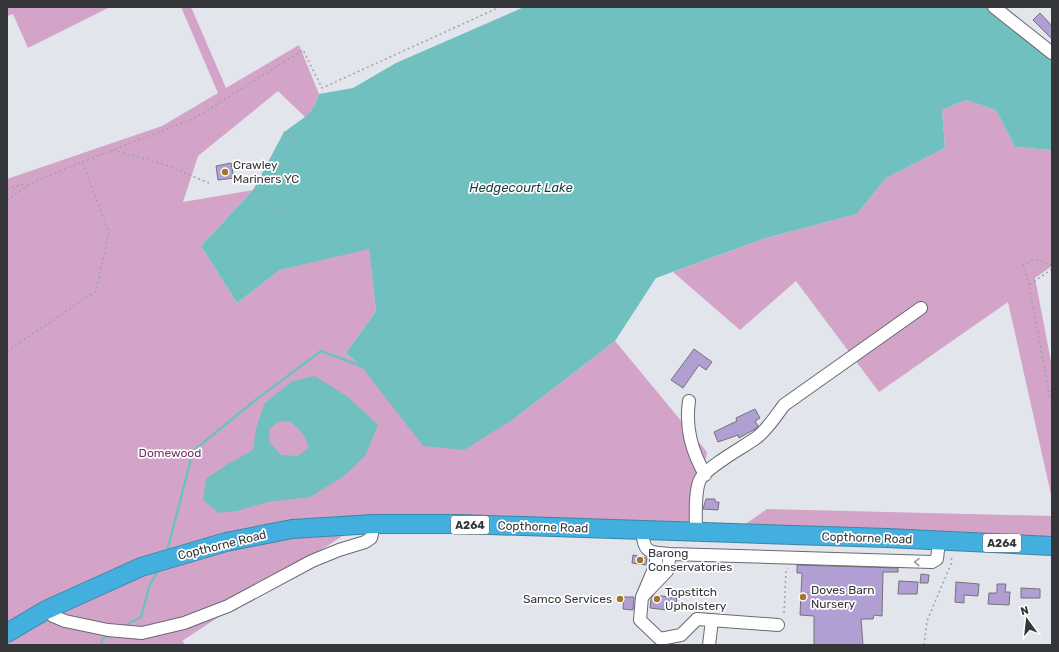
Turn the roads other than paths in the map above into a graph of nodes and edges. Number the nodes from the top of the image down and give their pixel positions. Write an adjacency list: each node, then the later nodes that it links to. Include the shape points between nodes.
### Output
1 (994, 7): 2 (street)
2 (1052, 53)
3 (921, 308): 5 (street, via 784,405 771,424 757,437)
4 (689, 401): 5 (street, via 687,419 690,440)
5 (705, 475): 8 (street, via 701,478 696,503)
6 (374, 524): 7 (highway, Copthorne Road / A264, via 460,524); 14 (highway, Copthorne Road / A264, via 292,529 226,542 141,567); 18 (street, via 372,538 365,542 312,561 228,606)
7 (642, 531): 8 (highway, Copthorne Road / A264); 11 (street, via 642,544 647,550)
8 (696, 533): 9 (highway, Copthorne Road / A264)
9 (946, 541): 10 (highway, Copthorne Road / A264); 12 (street, one-way to 12, via 937,559 932,562)
10 (1052, 546)
11 (656, 553): 12 (street); 13 (street, via 656,564)
12 (670, 554): 13 (street, via 667,571)
13 (642, 597): 19 (street, via 640,620 660,639)
14 (46, 610): 17 (highway, Copthorne Road / A264); 18 (street, via 65,621)
15 (712, 620): 16 (street); 19 (street, via 697,619); 20 (street)
16 (778, 625)
17 (10, 629)
18 (142, 639)
19 (671, 641)
20 (709, 645)

